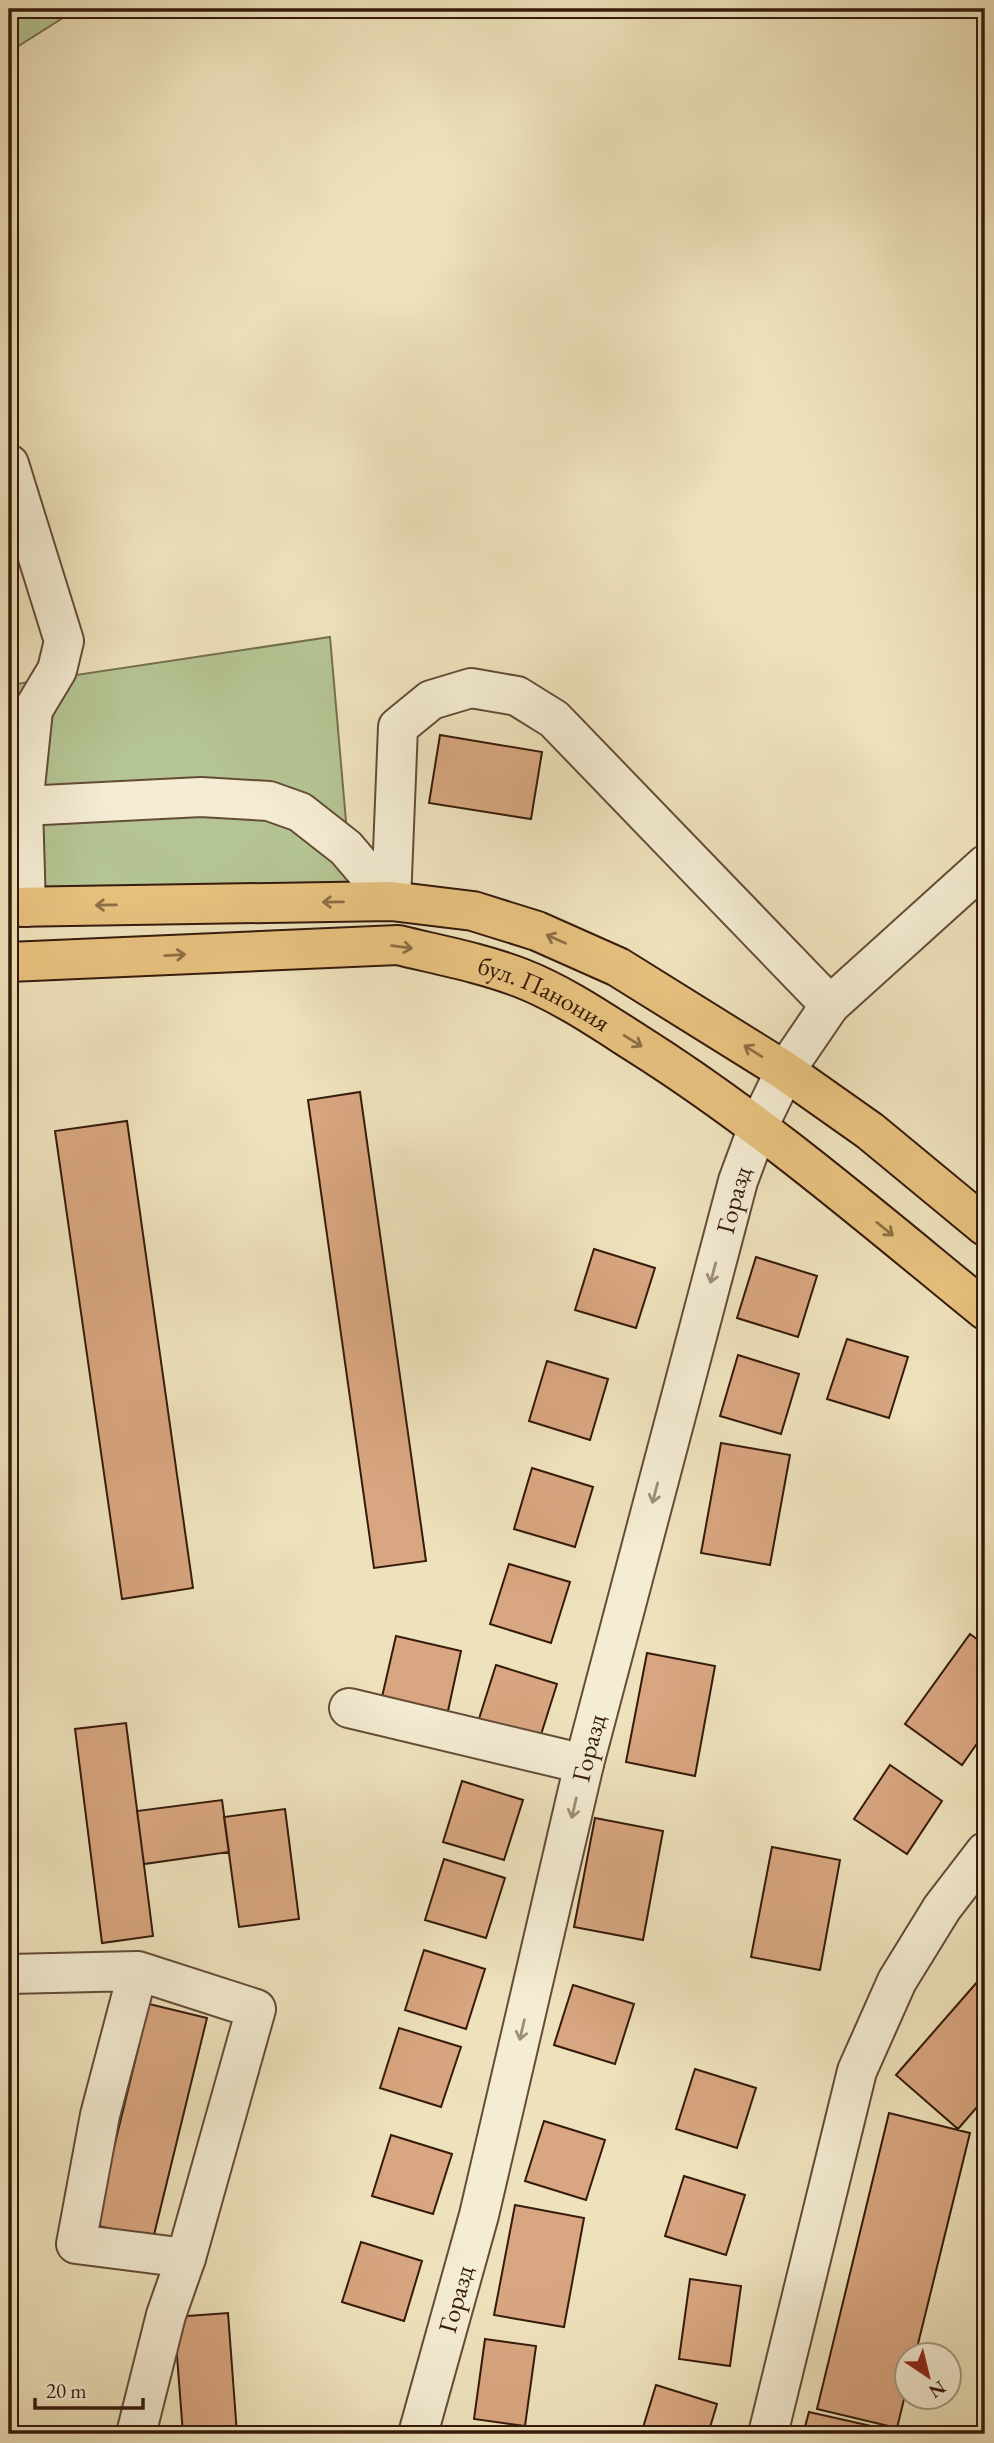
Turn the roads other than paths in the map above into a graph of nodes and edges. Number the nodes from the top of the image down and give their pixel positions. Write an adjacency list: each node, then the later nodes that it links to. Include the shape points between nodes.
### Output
1 (9, 464): 2 (street, via 64,641 57,670 33,710)
2 (23, 806): 4 (street, via 201,797 269,800 300,812 346,848); 6 (street)
3 (985, 865): 7 (street, Горазд)
4 (391, 901): 6 (main road, бул. Панония, one-way to 6); 9 (street, via 398,727 431,700 471,688 517,696 554,719); 10 (main road, бул. Панония, one-way to 4, via 618,967 537,931 472,911)
5 (985, 904): 7 (street)
6 (17, 907)
7 (929, 915): 9 (street, Горазд)
8 (9, 962): 11 (main road, бул. Панония, one-way to 11, via 398,945 522,978 670,1064)
9 (830, 1005): 10 (street, Горазд)
10 (785, 1071): 11 (street, Горазд); 12 (main road, бул. Панония, via 870,1131)
11 (758, 1127): 13 (main road, бул. Панония, one-way to 13); 15 (street, Горазд, one-way to 15, via 737,1181)
12 (985, 1226)
13 (985, 1310)
14 (349, 1707): 15 (street)
15 (584, 1764): 21 (street, Горазд, one-way to 21, via 479,2215)
16 (985, 1852): 22 (street, via 942,1908 897,1981 857,2071)
17 (138, 1971): 18 (street); 19 (street, via 256,2010); 19 (street, via 100,2115 76,2244)
18 (9, 1974)
19 (186, 2258): 20 (street, via 166,2315)
20 (136, 2434)
21 (418, 2434)
22 (768, 2434)

